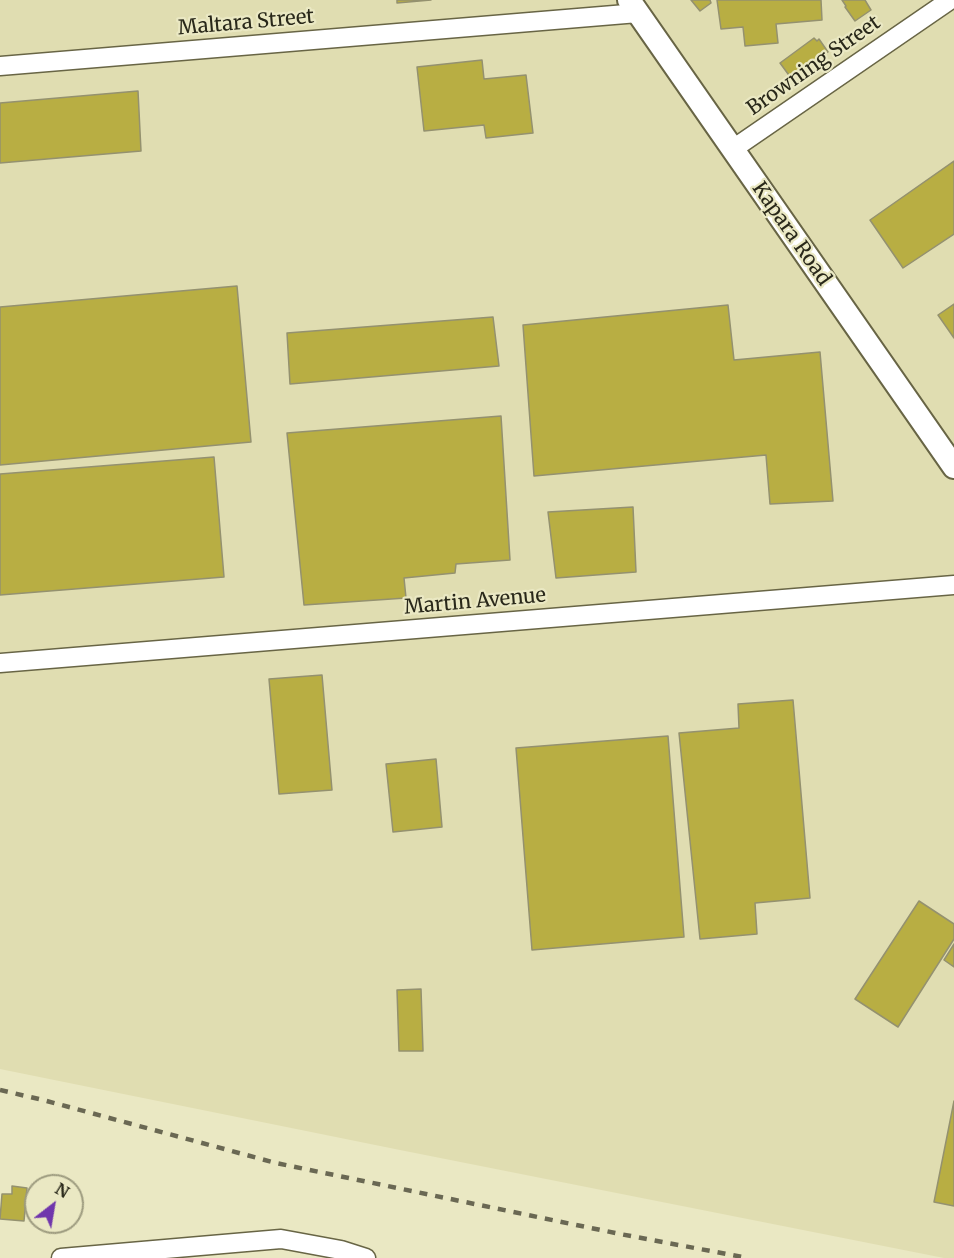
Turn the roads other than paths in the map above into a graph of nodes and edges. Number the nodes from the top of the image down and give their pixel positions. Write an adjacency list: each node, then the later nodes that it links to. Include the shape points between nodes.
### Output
1 (950, 0): 4 (street, Browning Street)
2 (634, 7): 3 (street, Maltara Street); 4 (street, Kapara Road)
3 (0, 66)
4 (733, 150): 5 (street, Kapara Road)
5 (954, 467)
6 (954, 585): 7 (street, Martin Avenue)
7 (0, 663)
8 (61, 1258): 9 (street, via 281,1239)
9 (366, 1258)

